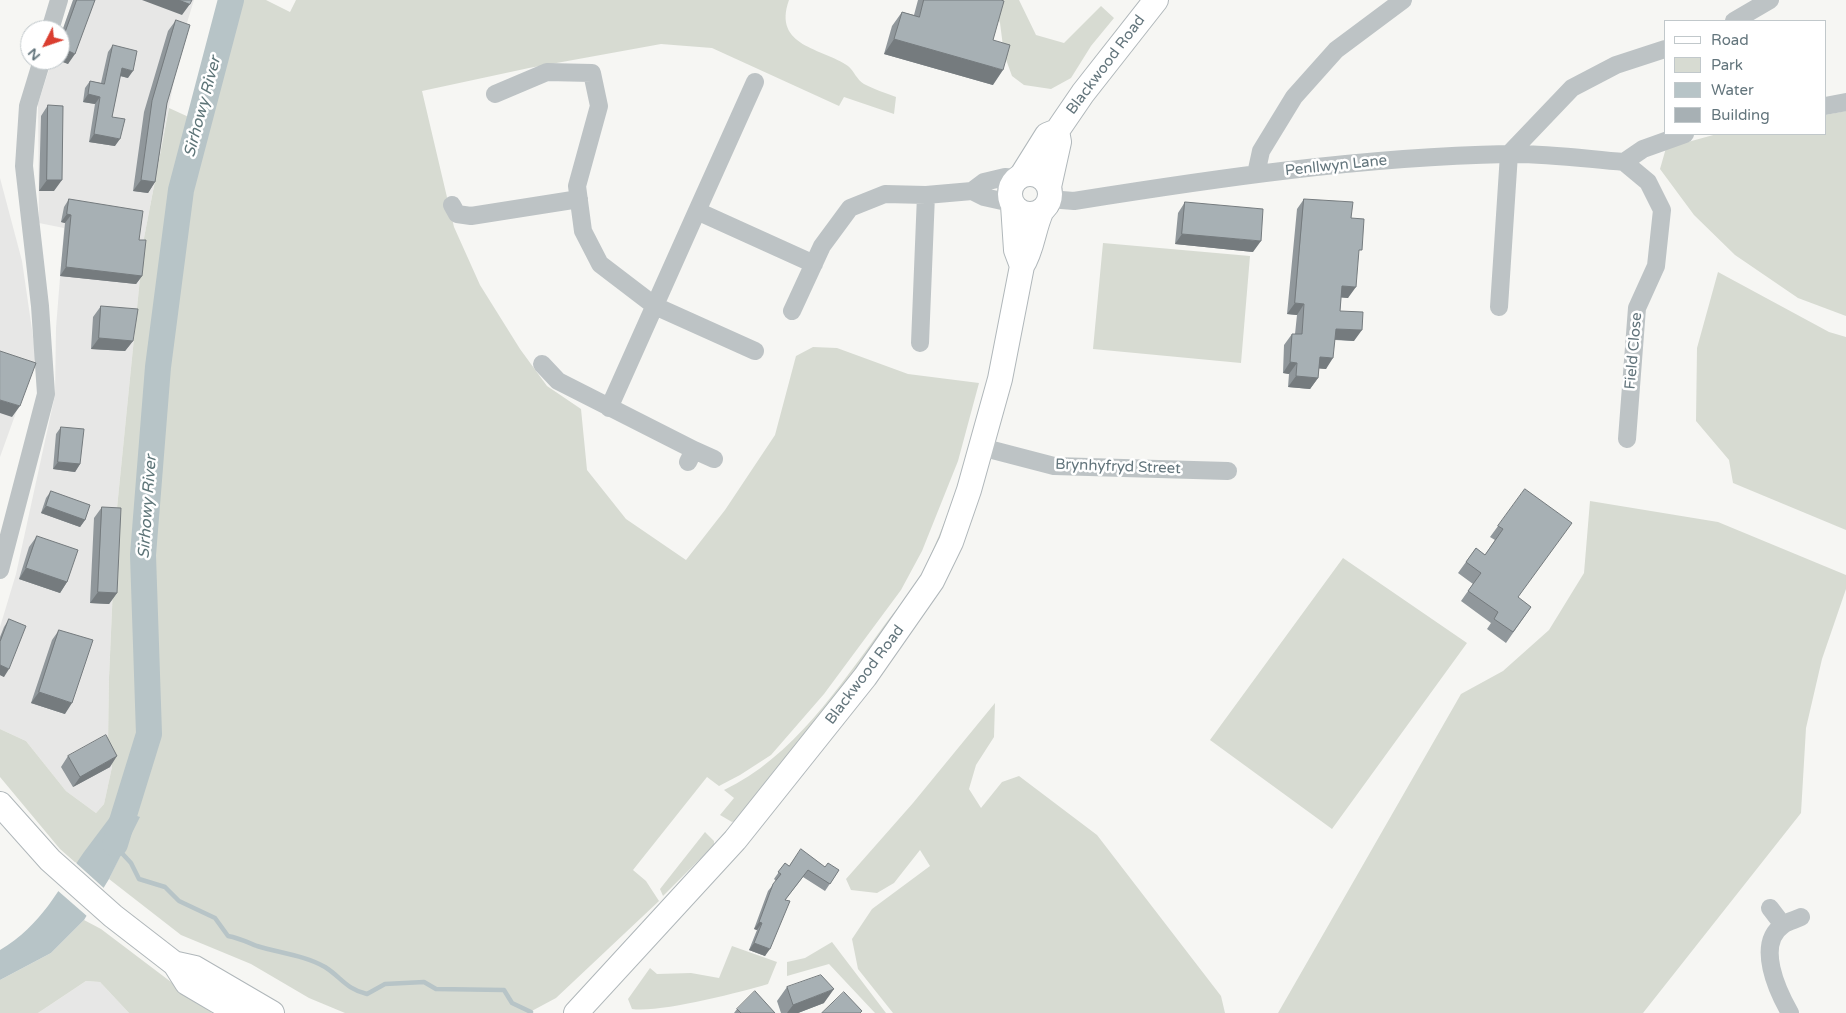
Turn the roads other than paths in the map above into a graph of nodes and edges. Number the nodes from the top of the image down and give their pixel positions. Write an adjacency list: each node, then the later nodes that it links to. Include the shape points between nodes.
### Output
1 (59, 0): 5 (street)
2 (1156, 0): 13 (main road, Blackwood Road)
3 (1403, 0): 17 (street, via 1336,50 1294,97 1261,151)
4 (1770, 0): 6 (street)
5 (53, 20)
6 (1736, 20)
7 (1664, 49): 15 (street, via 1616,65 1572,88)
8 (39, 70): 39 (street, via 28,106 24,166 46,394)
9 (755, 82): 25 (street)
10 (495, 94): 21 (street, via 546,72 592,73 599,106 578,186)
11 (1846, 102): 12 (street)
12 (1826, 106)
13 (1057, 131): 18 (main road, Blackwood Road, via 1047,135); 22 (main road, Blackwood Road, via 1059,142)
14 (1682, 135): 16 (street, via 1643,149)
15 (1509, 154): 16 (street, Penllwyn Lane); 17 (street, Penllwyn Lane, via 1423,157); 29 (street)
16 (1624, 162): 35 (street, Field Close, via 1648,182 1662,210 1656,266 1637,308)
17 (1256, 174): 22 (street, Penllwyn Lane, via 1074,201)
18 (1020, 177): 19 (street, via 984,182); 22 (main road, via 1038,176); 23 (main road, via 1009,192)
19 (972, 191): 20 (street); 23 (street)
20 (926, 196): 26 (street, via 885,194 850,208 822,246); 31 (street)
21 (579, 199): 24 (street, via 471,216 457,214); 28 (street, via 583,232 600,264)
22 (1047, 199): 23 (main road, via 1029,214); 27 (main road, Blackwood Road, via 1035,226 1030,253)
23 (1012, 204): 27 (main road, Blackwood Road, via 1016,250)
24 (452, 205)
25 (697, 210): 26 (street); 28 (street)
26 (814, 264): 30 (street)
27 (1022, 266): 36 (main road, Blackwood Road, via 1000,380)
28 (655, 306): 32 (street); 34 (street)
29 (1499, 307)
30 (792, 311)
31 (920, 343)
32 (755, 351)
33 (542, 364): 34 (street, via 558,381)
34 (609, 408): 37 (street, via 691,456)
35 (1627, 439)
36 (981, 447): 38 (street, Brynhyfryd Street, via 1054,466); 47 (main road, Blackwood Road, via 951,542 932,582 892,642 718,860)
37 (714, 459)
38 (1228, 471)
39 (0, 570)
40 (0, 804): 44 (main road, via 50,860 113,916)
41 (1770, 908): 43 (street)
42 (1801, 917): 43 (street)
43 (1783, 925): 48 (street, via 1775,933 1771,948 1771,972)
44 (175, 964): 45 (main road, via 187,983); 46 (main road, via 194,968)
45 (238, 1013)
46 (272, 1013)
47 (576, 1013)
48 (1790, 1013)

